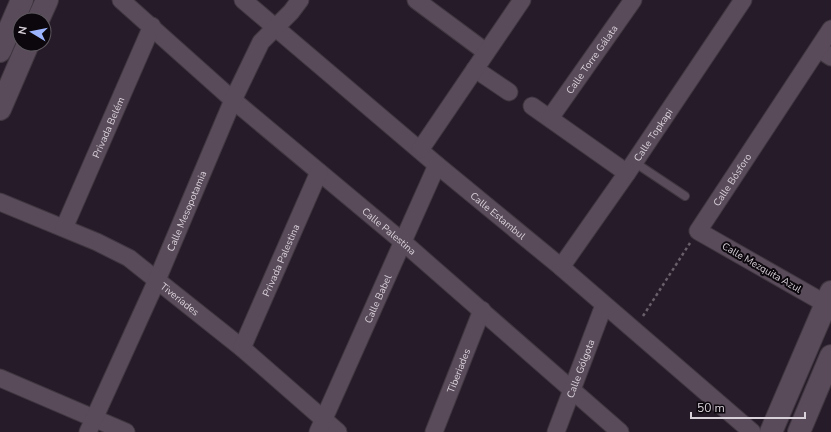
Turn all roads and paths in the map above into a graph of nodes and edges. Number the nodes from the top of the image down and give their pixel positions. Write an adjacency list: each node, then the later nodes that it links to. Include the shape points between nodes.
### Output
1 (22, 0): 11 (main road)
2 (47, 0): 10 (main road)
3 (121, 0): 12 (street, Calle Palestina)
4 (243, 0): 13 (street, Calle Estambul)
5 (300, 0): 13 (street, Calle Mesopotamia)
6 (416, 0): 17 (street)
7 (522, 0): 17 (street)
8 (633, 0): 24 (street, Calle Torre Gálata)
9 (743, 0): 27 (street, Calle Topkapi)
10 (42, 12)
11 (6, 22): 15 (main road)
12 (152, 26): 21 (street, Calle Palestina); 31 (street, Privada Belém)
13 (276, 26): 21 (street, Calle Mesopotamia, via 261,42); 25 (street, Calle Estambul)
14 (831, 29): 18 (street, Calle Bósforo)
15 (0, 51)
16 (24, 52): 23 (main road)
17 (486, 52): 19 (street)
18 (825, 53): 32 (street, Calle Bósforo)
19 (475, 70): 20 (street); 25 (street)
20 (509, 92)
21 (233, 100): 28 (street, Calle Palestina); 35 (street, Calle Mesopotamia)
22 (532, 106): 24 (street)
23 (0, 108)
24 (550, 118): 27 (street)
25 (420, 150): 26 (street, Calle Estambul)
26 (437, 165): 33 (street, Calle Babel); 34 (street, Calle Estambul)
27 (631, 167): 29 (lane); 34 (street, Calle Topkapi)
28 (319, 172): 33 (street, Calle Palestina); 40 (street, Privada Palestina)
29 (685, 196)
30 (0, 202): 31 (street, Tiveríades)
31 (64, 228): 35 (street, Tiveríades, via 129,258)
32 (698, 231): 36 (street, Calle Mezquita Azul); 39 (path)
33 (403, 242): 38 (street, Calle Palestina); 45 (street, Calle Babel)
34 (561, 267): 37 (street, Calle Estambul)
35 (157, 280): 40 (street, Tiveríades); 44 (street, Calle Mesopotamia)
36 (829, 298): 52 (main road)
37 (604, 305): 39 (street, Calle Estambul); 43 (street, Calle Gólgota)
38 (482, 310): 43 (street, Calle Palestina); 48 (street, Tiberiades)
39 (634, 330): 51 (street, Calle Estambul)
40 (242, 348): 45 (street, Tiveríades)
41 (831, 356): 53 (main road)
42 (0, 378): 44 (street)
43 (573, 390): 49 (street, Calle Gólgota); 50 (street, Calle Palestina)
44 (91, 425): 46 (street)
45 (320, 426): 47 (street, Tiveríades)
46 (126, 432)
47 (338, 432)
48 (434, 432)
49 (556, 432)
50 (620, 432)
51 (752, 432)
52 (771, 432)
53 (799, 432)

